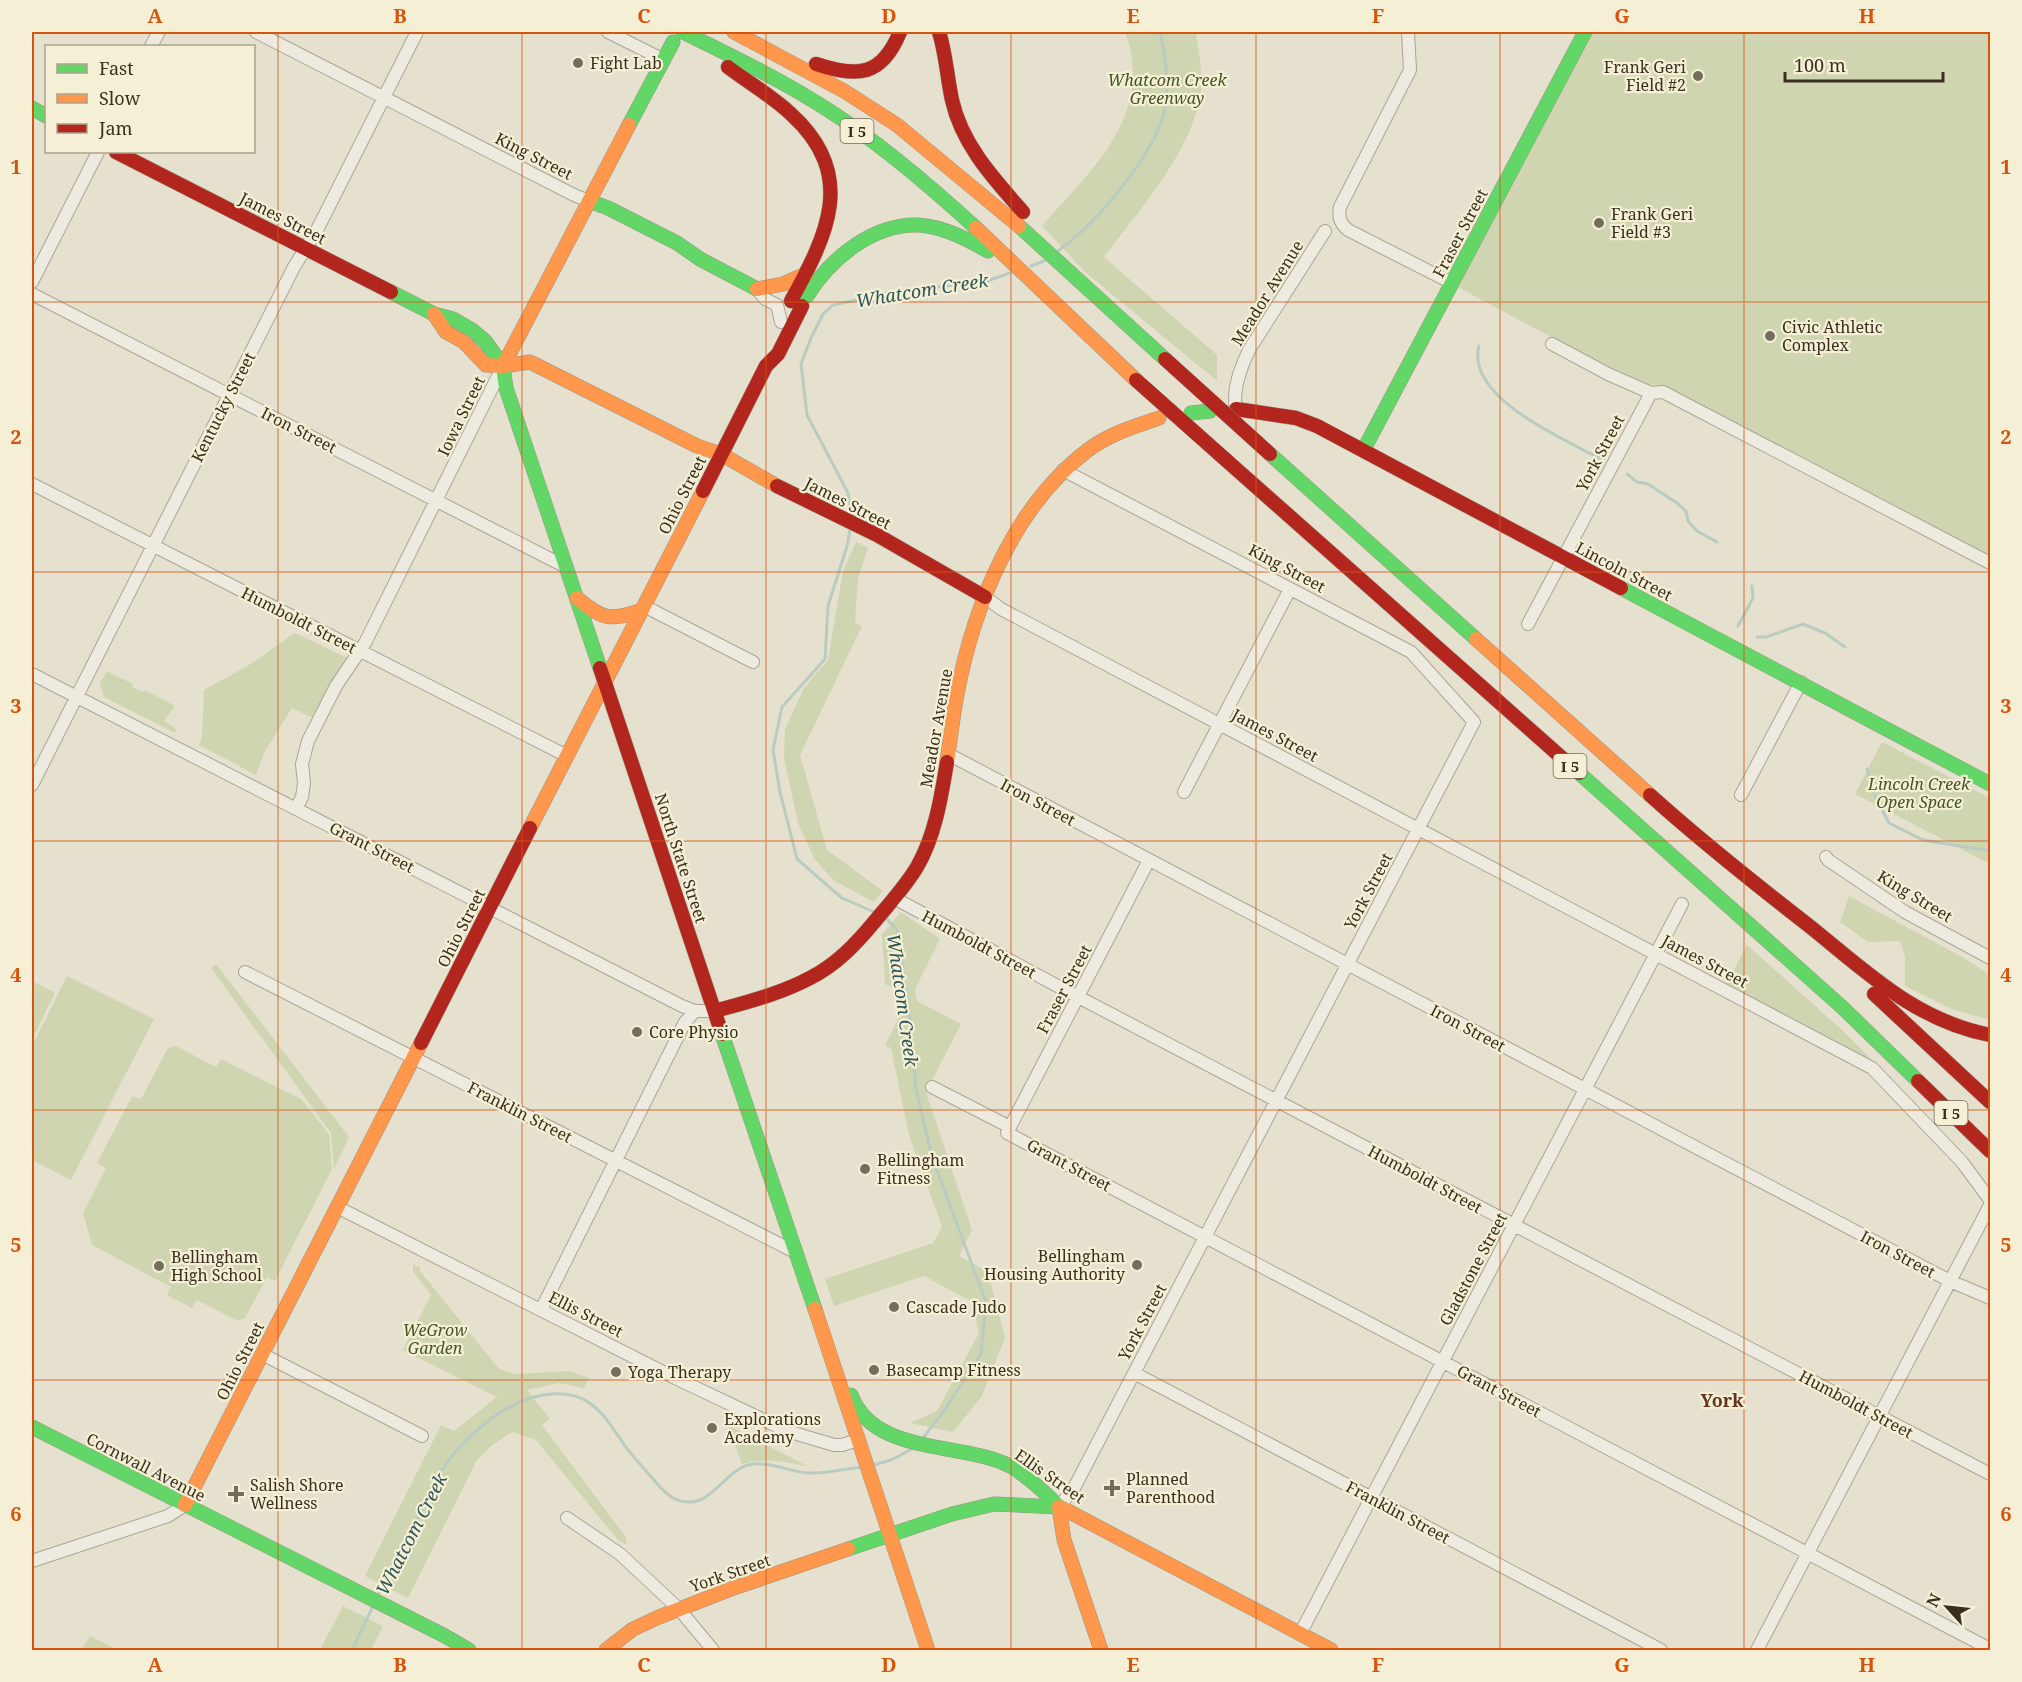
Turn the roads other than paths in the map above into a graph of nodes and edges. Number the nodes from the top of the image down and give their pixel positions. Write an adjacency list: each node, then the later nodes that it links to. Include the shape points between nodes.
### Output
1 (256, 32): 12 (street, King Street)
2 (417, 32): 12 (street, Kentucky Street)
3 (608, 32): 11 (street)
4 (734, 32): 5 (main road, via 846,73 876,66 888,56); 22 (main road, I 5, via 844,91 897,125 1001,210)
5 (900, 32)
6 (939, 32): 22 (main road, via 952,102 968,142 988,172)
7 (1408, 32): 21 (street, via 1410,70 1340,207 1339,216 1348,230)
8 (1585, 32): 21 (main road, Fraser Street)
9 (681, 36): 10 (main road); 11 (main road, Iowa Street)
10 (707, 47): 17 (main road, I 5, via 754,67 846,122 944,198); 19 (main road, via 791,114 820,149 827,166 830,212)
11 (664, 60): 15 (main road, Iowa Street)
12 (384, 97): 15 (street, King Street); 18 (street, Kentucky Street)
13 (97, 153): 20 (street)
14 (118, 153): 18 (main road, James Street)
15 (589, 201): 23 (main road, King Street, via 677,243); 28 (main road, Iowa Street)
16 (1325, 231): 32 (street, Meador Avenue, via 1242,364 1234,399)
17 (986, 243): 25 (main road, via 928,225 881,231 839,258); 81 (main road, I 5, bridge, via 1024,272 1136,380 1842,1007)
18 (306, 248): 28 (main road, James Street, via 434,314 446,332 464,342 486,365); 31 (street, Kentucky Street)
19 (806, 274): 23 (main road, via 781,286); 25 (main road)
20 (32, 282)
21 (1452, 283): 36 (main road, Fraser Street)
22 (1086, 287): 68 (main road, I 5, bridge, via 1681,824)
23 (757, 289): 26 (street, King Street, via 777,305)
24 (32, 294): 31 (street, Iron Street)
25 (796, 304): 26 (main road, Ohio Street); 29 (main road, Ohio Street, via 778,354)
26 (781, 322): 29 (main road, Ohio Street, via 767,349)
27 (1552, 344): 30 (street)
28 (503, 366): 37 (main road, James Street, via 530,362); 40 (street, Iowa Street); 44 (main road, North State Street, via 506,388)
29 (766, 366): 37 (main road, Ohio Street)
30 (1651, 393): 42 (street, York Street); 43 (street, via 1663,392)
31 (229, 394): 40 (street, Iron Street); 41 (street, Kentucky Street)
32 (1236, 409): 36 (main road, Lincoln Street, via 1296,418)
33 (1210, 411): 34 (main road)
34 (1191, 413)
35 (1160, 418): 38 (main road, Meador Avenue, via 1102,441)
36 (1364, 449): 42 (main road, Lincoln Street)
37 (721, 454): 46 (main road, James Street); 48 (main road, Ohio Street)
38 (1064, 470): 45 (street, King Street); 46 (main road, Meador Avenue, via 1019,530)
39 (32, 484): 41 (street, Humboldt Street)
40 (437, 501): 44 (street, Iron Street); 50 (street, Iowa Street)
41 (153, 545): 50 (street, Humboldt Street); 55 (street, Kentucky Street)
42 (1563, 557): 49 (street, York Street); 54 (main road, Lincoln Street)
43 (1990, 563)
44 (566, 567): 47 (main road, North State Street)
45 (1290, 589): 56 (street, King Street, via 1412,652); 57 (street)
46 (985, 597): 57 (street, James Street); 58 (main road, Meador Avenue, via 957,694)
47 (577, 598): 48 (main road, via 600,617 610,619); 53 (main road, North State Street)
48 (643, 608): 51 (street); 53 (main road, Ohio Street)
49 (1528, 624)
50 (360, 651): 59 (street, Humboldt Street); 64 (street, Iowa Street, via 336,686 308,741 302,797)
51 (753, 662)
52 (32, 674): 55 (street, Grant Street)
53 (605, 682): 59 (main road, Ohio Street); 78 (main road, North State Street)
54 (1801, 682): 60 (main road, Lincoln Street); 63 (street)
55 (76, 696): 61 (street, Kentucky Street); 64 (street, Grant Street)
56 (1474, 722): 65 (street, York Street)
57 (1220, 724): 62 (street); 65 (street, James Street)
58 (948, 754): 67 (street, Iron Street); 69 (main road, Meador Avenue, via 938,811 922,858)
59 (567, 756): 71 (main road, Ohio Street)
60 (1990, 784)
61 (32, 785)
62 (1184, 792)
63 (1741, 795)
64 (296, 809): 71 (street, Grant Street)
65 (1418, 829): 72 (street, James Street); 74 (street, York Street)
66 (1826, 857): 73 (street, King Street, via 1905,912)
67 (1149, 860): 74 (street, Iron Street); 76 (street, Fraser Street)
68 (1753, 883): 79 (main road, via 1904,1000 1947,1024); 85 (main road, I 5)
69 (894, 898): 76 (street, Humboldt Street); 78 (main road, Meador Avenue, via 839,960 808,979)
70 (1682, 904): 72 (street, Gladstone Street)
71 (490, 907): 77 (street, Grant Street); 80 (main road, Ohio Street)
72 (1656, 954): 83 (street, Gladstone Street); 90 (street, James Street, via 1872,1068 1962,1162)
73 (1990, 958)
74 (1348, 964): 83 (street, Iron Street); 84 (street, York Street)
75 (245, 972): 80 (street, Franklin Street)
76 (1078, 997): 84 (street, Humboldt Street); 86 (street, Fraser Street)
77 (695, 1011): 78 (street, Grant Street); 88 (street, via 685,1022)
78 (715, 1011): 95 (main road, North State Street)
79 (1990, 1035)
80 (413, 1057): 88 (street, Franklin Street); 92 (main road, Ohio Street)
81 (1911, 1075): 87 (main road, I 5); 89 (main road)
82 (932, 1087): 86 (street, Grant Street)
83 (1585, 1089): 93 (street, Gladstone Street); 96 (street, Iron Street)
84 (1276, 1101): 93 (street, Humboldt Street); 94 (street, York Street)
85 (1990, 1102)
86 (1009, 1130): 94 (street, Grant Street)
87 (1990, 1151)
88 (616, 1161): 95 (street, Franklin Street); 98 (street)
89 (1990, 1167)
90 (1990, 1200)
91 (1990, 1205): 96 (street)
92 (337, 1207): 98 (street, Ellis Street); 99 (main road, Ohio Street)
93 (1514, 1225): 101 (street, Gladstone Street); 103 (street, Humboldt Street)
94 (1205, 1237): 101 (street, Grant Street); 102 (street, York Street)
95 (795, 1252): 100 (main road, North State Street)
96 (1950, 1281): 97 (street, Iron Street); 103 (street)
97 (1990, 1298)
98 (541, 1310): 106 (street, Ellis Street, via 788,1431 834,1445)
99 (262, 1354): 105 (street); 109 (main road, Ohio Street)
100 (832, 1359): 106 (main road); 110 (main road, Ellis Street, via 859,1411 883,1431 1012,1467)
101 (1443, 1362): 108 (street, Gladstone Street); 113 (street, Grant Street)
102 (1134, 1373): 108 (street, Franklin Street); 110 (street, York Street, via 1074,1488)
103 (1879, 1416): 107 (street, Humboldt Street); 113 (street)
104 (32, 1427): 109 (main road, Cornwall Avenue)
105 (422, 1436)
106 (858, 1441): 112 (main road)
107 (1990, 1474)
108 (1372, 1498): 116 (street, Gladstone Street); 125 (street, Franklin Street)
109 (185, 1505): 114 (street, via 168,1516); 119 (main road, Cornwall Avenue)
110 (1059, 1507): 112 (main road, York Street, via 994,1504); 116 (main road, Ellis Street); 123 (main road, via 1065,1540)
111 (567, 1518): 115 (street, via 620,1554)
112 (890, 1536): 115 (main road, York Street); 122 (main road)
113 (1808, 1553): 118 (street, Grant Street); 126 (street)
114 (32, 1562)
115 (679, 1608): 120 (main road, York Street, via 633,1629); 121 (street)
116 (1300, 1634): 117 (main road, Gladstone Street); 124 (main road, Ellis Street)
117 (1295, 1648)
118 (1990, 1649)
119 (470, 1650)
120 (606, 1650)
121 (713, 1650)
122 (928, 1650)
123 (1101, 1650)
124 (1331, 1650)
125 (1661, 1650)
126 (1757, 1650)

